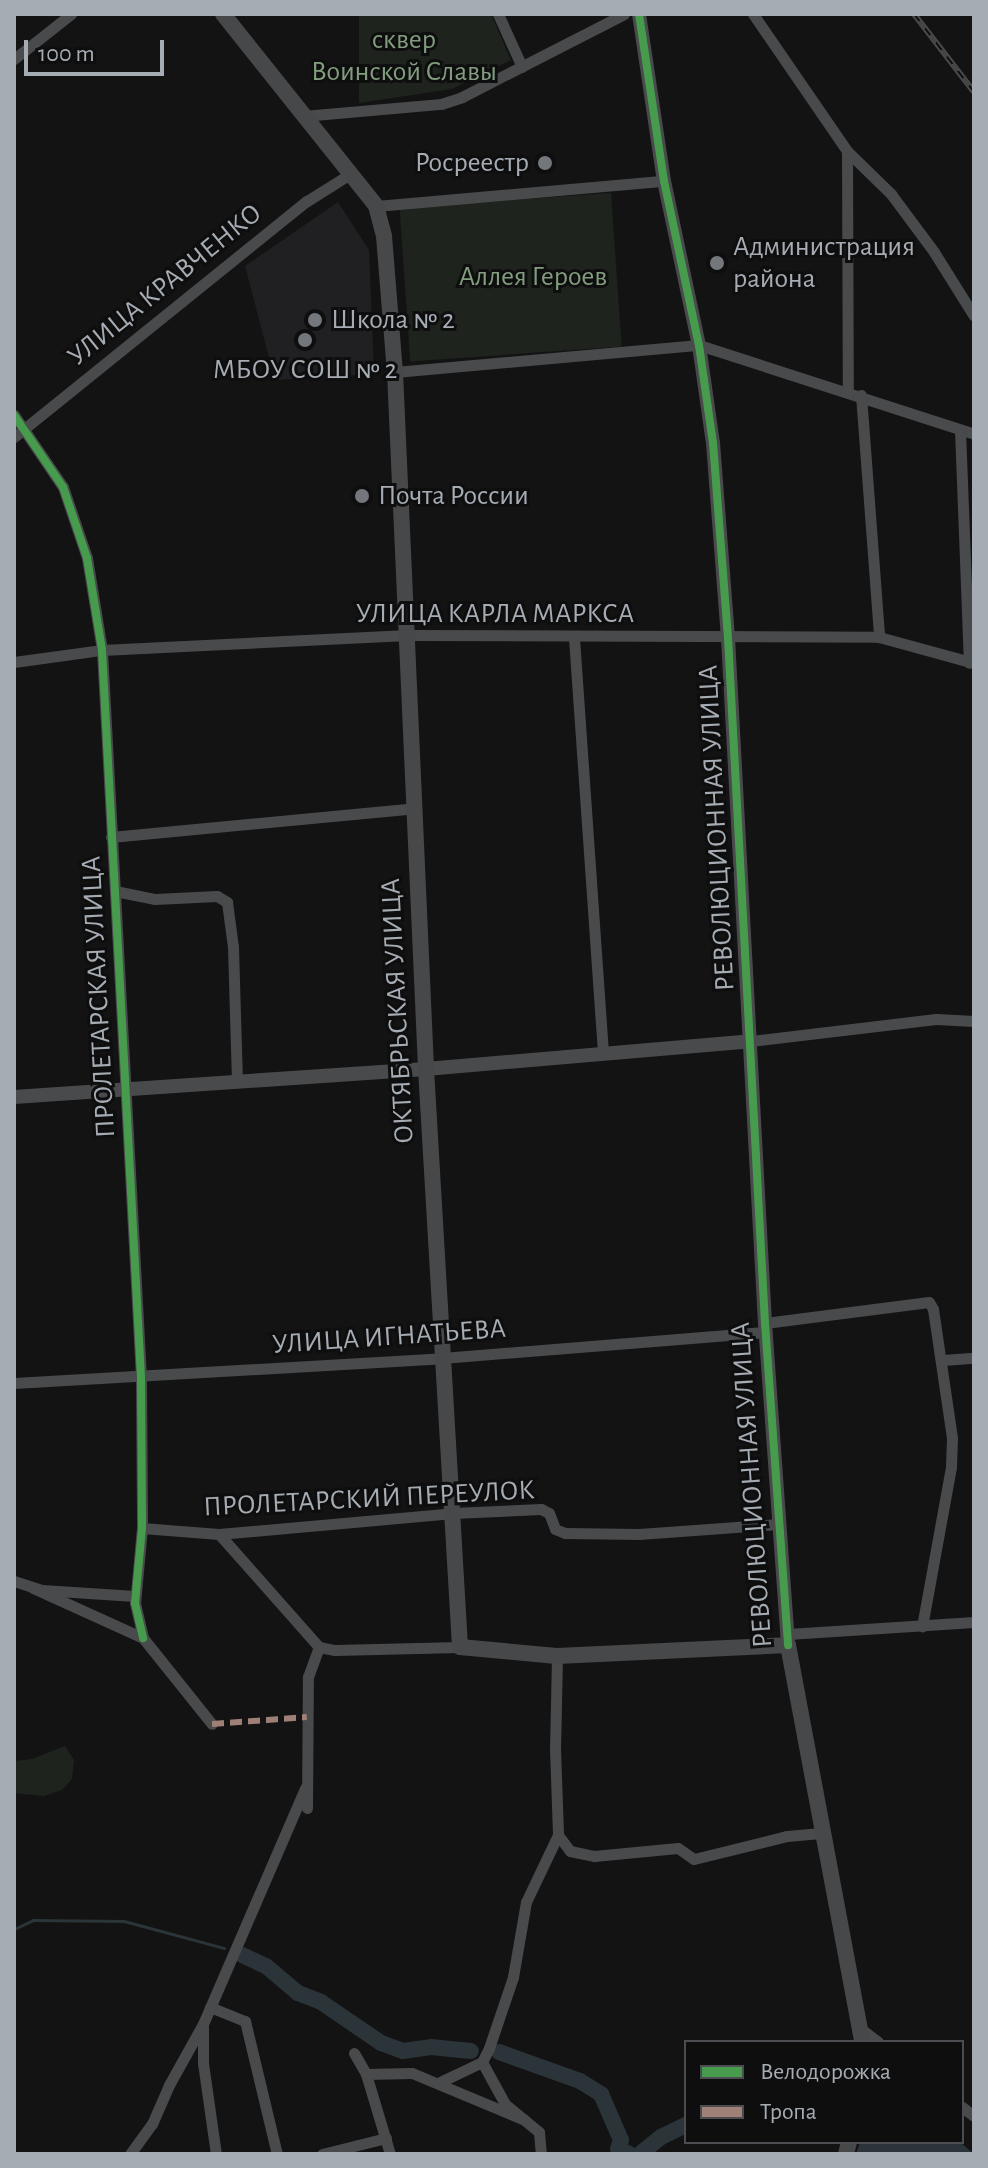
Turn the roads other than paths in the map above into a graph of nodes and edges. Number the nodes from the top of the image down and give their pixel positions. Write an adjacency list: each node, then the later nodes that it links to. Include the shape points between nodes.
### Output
1 (71, 14): 7 (street)
2 (223, 14): 9 (main road)
3 (498, 14): 8 (street)
4 (624, 14): 8 (street)
5 (639, 14): 12 (street, РЕВОЛЮЦИОННАЯ УЛИЦА)
6 (753, 14): 10 (street)
7 (14, 59)
8 (522, 67): 9 (street, via 441,104)
9 (303, 116): 11 (main road)
10 (847, 151): 14 (street, via 891,194); 17 (street)
11 (350, 174): 13 (main road); 20 (street, УЛИЦА КРАВЧЕНКО, via 307,201)
12 (664, 181): 13 (street); 15 (street, РЕВОЛЮЦИОННАЯ УЛИЦА)
13 (376, 206): 16 (main road, ОКТЯБРЬСКАЯ УЛИЦА, via 384,236)
14 (974, 316)
15 (699, 345): 16 (street); 17 (street); 27 (street, РЕВОЛЮЦИОННАЯ УЛИЦА, via 715,457)
16 (395, 372): 24 (main road, ОКТЯБРЬСКАЯ УЛИЦА)
17 (848, 391): 18 (street)
18 (861, 395): 21 (street); 25 (street)
19 (14, 415): 20 (street, ПРОЛЕТАРСКАЯ УЛИЦА)
20 (25, 428): 23 (street, УЛИЦА КРАВЧЕНКО); 28 (street, ПРОЛЕТАРСКАЯ УЛИЦА, via 68,501 87,558)
21 (960, 430): 22 (street); 30 (street)
22 (974, 434)
23 (14, 437)
24 (408, 635): 26 (street, УЛИЦА КАРЛА МАРКСА); 28 (street, УЛИЦА КАРЛА МАРКСА); 31 (main road, ОКТЯБРЬСКАЯ УЛИЦА)
25 (879, 637): 27 (street, УЛИЦА КАРЛА МАРКСА); 30 (street, УЛИЦА КАРЛА МАРКСА)
26 (574, 638): 27 (street, УЛИЦА КАРЛА МАРКСА); 36 (street)
27 (728, 638): 35 (street, РЕВОЛЮЦИОННАЯ УЛИЦА)
28 (102, 650): 29 (street, УЛИЦА КАРЛА МАРКСА); 32 (street, ПРОЛЕТАРСКАЯ УЛИЦА)
29 (14, 662)
30 (971, 663)
31 (415, 808): 32 (street); 37 (main road, ОКТЯБРЬСКАЯ УЛИЦА)
32 (111, 837): 33 (street, ПРОЛЕТАРСКАЯ УЛИЦА)
33 (115, 891): 38 (street, via 140,898 217,896 227,902); 39 (street, ПРОЛЕТАРСКАЯ УЛИЦА)
34 (974, 1021): 35 (street, via 936,1019)
35 (751, 1041): 36 (street); 41 (street, РЕВОЛЮЦИОННАЯ УЛИЦА)
36 (603, 1054): 37 (street)
37 (426, 1069): 38 (street); 42 (main road, ОКТЯБРЬСКАЯ УЛИЦА)
38 (237, 1082): 39 (street)
39 (127, 1089): 40 (street); 45 (street, ПРОЛЕТАРСКАЯ УЛИЦА)
40 (14, 1097)
41 (766, 1327): 42 (street, УЛИЦА ИГНАТЬЕВА); 44 (street, УЛИЦА ИГНАТЬЕВА, via 929,1302); 48 (street, РЕВОЛЮЦИОННАЯ УЛИЦА)
42 (442, 1358): 45 (street, УЛИЦА ИГНАТЬЕВА); 47 (main road, ОКТЯБРЬСКАЯ УЛИЦА)
43 (974, 1358): 44 (street)
44 (943, 1360): 55 (street, via 951,1467)
45 (141, 1377): 46 (street, УЛИЦА ИГНАТЬЕВА); 49 (street, ПРОЛЕТАРСКАЯ УЛИЦА)
46 (14, 1383)
47 (453, 1513): 48 (street, ПРОЛЕТАРСКИЙ ПЕРЕУЛОК, via 546,1510 555,1529 565,1533 639,1534); 50 (street, ПРОЛЕТАРСКИЙ ПЕРЕУЛОК); 59 (main road, ОКТЯБРЬСКАЯ УЛИЦА)
48 (779, 1524): 57 (street, РЕВОЛЮЦИОННАЯ УЛИЦА)
49 (142, 1528): 50 (street, ПРОЛЕТАРСКИЙ ПЕРЕУЛОК); 53 (street, ПРОЛЕТАРСКАЯ УЛИЦА)
50 (219, 1534): 58 (street)
51 (14, 1581): 52 (street)
52 (33, 1588): 53 (street); 56 (street)
53 (135, 1596): 56 (street, ПРОЛЕТАРСКАЯ УЛИЦА)
54 (974, 1622): 55 (street)
55 (922, 1626): 57 (street)
56 (143, 1638): 61 (street)
57 (788, 1640): 60 (main road); 64 (main road, РЕВОЛЮЦИОННАЯ УЛИЦА)
58 (319, 1647): 59 (street); 62 (street, via 308,1677)
59 (460, 1647): 60 (main road)
60 (557, 1656): 65 (street)
61 (212, 1724)
62 (305, 1788): 63 (street); 66 (street)
63 (307, 1808)
64 (821, 1833): 65 (street, via 694,1859 678,1848 575,1854); 68 (main road, РЕВОЛЮЦИОННАЯ УЛИЦА)
65 (558, 1835): 70 (street, via 526,1902 513,1977)
66 (210, 2007): 67 (street); 77 (street, via 245,2021)
67 (203, 2024): 75 (street, via 152,2124); 76 (street)
68 (862, 2036)
69 (354, 2053): 71 (street)
70 (482, 2062): 72 (street); 73 (street, via 505,2104)
71 (366, 2074): 72 (street, via 404,2071); 74 (street)
72 (438, 2083): 73 (street)
73 (530, 2124): 80 (street, via 540,2136)
74 (386, 2138): 78 (street); 79 (street)
75 (130, 2154)
76 (216, 2154)
77 (277, 2154)
78 (322, 2154)
79 (390, 2154)
80 (541, 2154)

